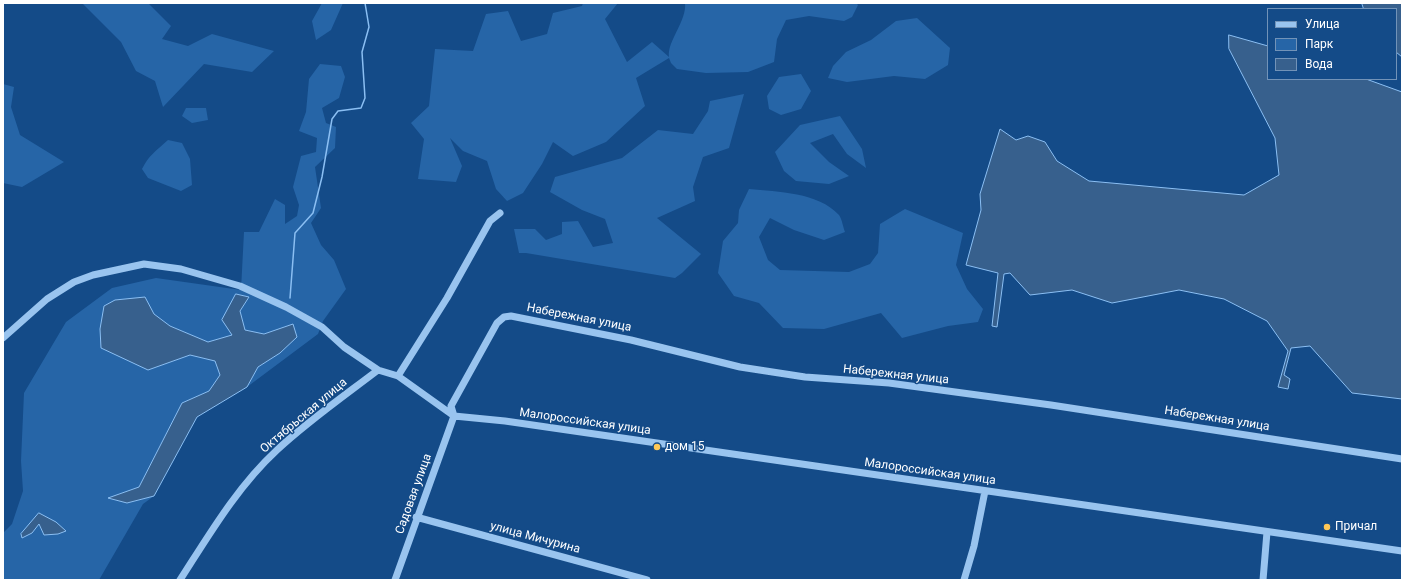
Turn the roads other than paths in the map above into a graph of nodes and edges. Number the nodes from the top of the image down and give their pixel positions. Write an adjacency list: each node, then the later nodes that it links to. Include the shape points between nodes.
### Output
1 (500, 213): 4 (street, via 490,221 448,298)
2 (3, 338): 3 (street, via 47,299 74,282 93,275 144,264 181,269 233,284 286,307 322,327 344,347)
3 (378, 370): 4 (street); 11 (street, Октябрьская улица, via 276,450 236,497)
4 (398, 376): 5 (street)
5 (454, 416): 6 (street, Набережная улица, via 451,406 497,323 504,317 512,316 631,340 740,367 805,377 889,383 1051,405); 7 (street, Малороссийская улица, via 505,421); 8 (street, Садовая улица)
6 (1402, 459)
7 (985, 491): 9 (street, Малороссийская улица); 14 (street)
8 (416, 517): 12 (street, Садовая улица); 13 (street, улица Мичурина)
9 (1267, 532): 10 (street, Малороссийская улица); 15 (street)
10 (1402, 551)
11 (180, 580)
12 (395, 580)
13 (647, 580)
14 (964, 580)
15 (1263, 580)

